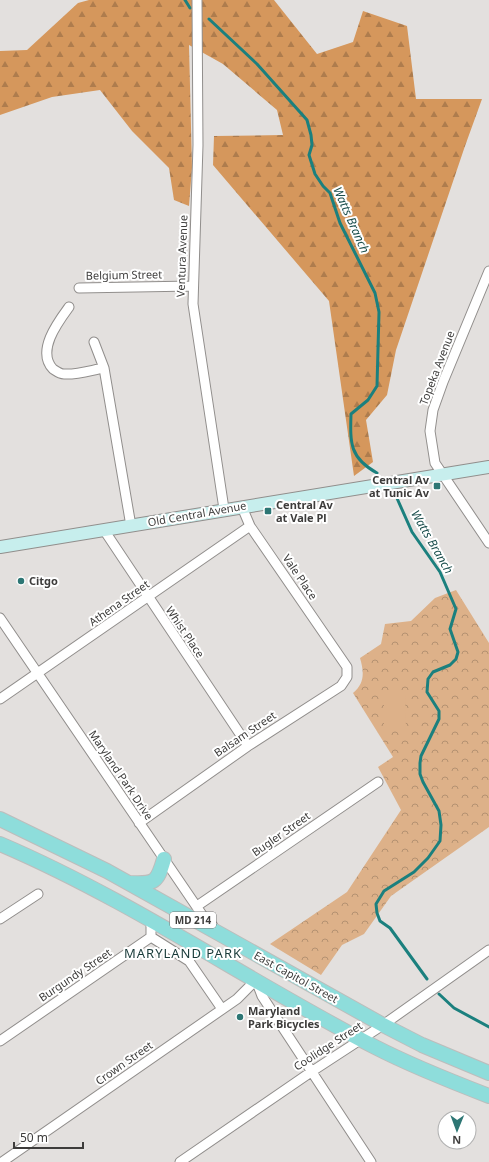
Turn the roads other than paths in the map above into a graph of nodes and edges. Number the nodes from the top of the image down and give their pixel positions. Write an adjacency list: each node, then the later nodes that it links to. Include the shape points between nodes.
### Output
1 (197, 0): 3 (street, Ventura Avenue, via 198,145)
2 (489, 271): 9 (street, Topeka Avenue, via 443,382 430,421 432,451)
3 (193, 286): 4 (street, Belgium Street); 11 (street, Ventura Avenue, via 194,321)
4 (79, 288)
5 (69, 308): 7 (street, via 50,335 49,365 63,374)
6 (94, 342): 7 (street)
7 (104, 368): 12 (street)
8 (489, 467): 9 (main road, Old Central Avenue)
9 (443, 475): 10 (main road, Old Central Avenue); 15 (street, Topeka Avenue)
10 (242, 506): 11 (main road, Old Central Avenue); 13 (street, Vale Place)
11 (224, 509): 12 (main road, Old Central Avenue)
12 (131, 526): 14 (main road, Old Central Avenue)
13 (250, 526): 17 (street, Athena Street); 19 (street, Vale Place)
14 (104, 530): 16 (main road, Old Central Avenue); 17 (street, Whist Place)
15 (489, 543)
16 (0, 547)
17 (148, 598): 20 (street, Athena Street); 22 (street, Whist Place)
18 (0, 618): 20 (street, Maryland Park Drive)
19 (341, 658): 22 (street, Balsam Street, via 348,670 345,682)
20 (37, 674): 21 (street, Athena Street); 25 (street, Maryland Park Drive)
21 (0, 699)
22 (248, 746): 25 (street, Balsam Street)
23 (378, 782): 30 (street, Bugler Street)
24 (0, 819): 28 (main road, East Capitol Street / MD 214)
25 (139, 823): 27 (street, Maryland Park Drive)
26 (0, 844): 32 (main road, East Capitol Street / MD 214, via 87,885)
27 (164, 859): 28 (main road, via 155,881); 30 (street, Maryland Park Drive)
28 (128, 883): 34 (main road, East Capitol Street / MD 214)
29 (38, 894): 31 (street)
30 (197, 906): 34 (street, Maryland Park Drive, via 205,919)
31 (0, 918)
32 (151, 921): 33 (street); 36 (main road, East Capitol Street / MD 214)
33 (151, 937): 37 (street, via 189,961); 40 (street, Burgundy Street)
34 (227, 940): 38 (main road, East Capitol Street / MD 214)
35 (489, 950): 38 (street, Coolidge Street)
36 (256, 980): 37 (street, Crown Street, via 237,999); 39 (main road, East Capitol Street / MD 214); 41 (street, via 262,996)
37 (222, 1009): 44 (street, Crown Street)
38 (383, 1025): 39 (street, Coolidge Street); 42 (main road, East Capitol Street / MD 214, via 422,1045)
39 (361, 1039): 41 (street, Coolidge Street); 43 (main road, East Capitol Street / MD 214, via 406,1062)
40 (0, 1041)
41 (311, 1072): 45 (street, Coolidge Street); 46 (street)
42 (489, 1073)
43 (489, 1096)
44 (2, 1162)
45 (180, 1162)
46 (371, 1162)

